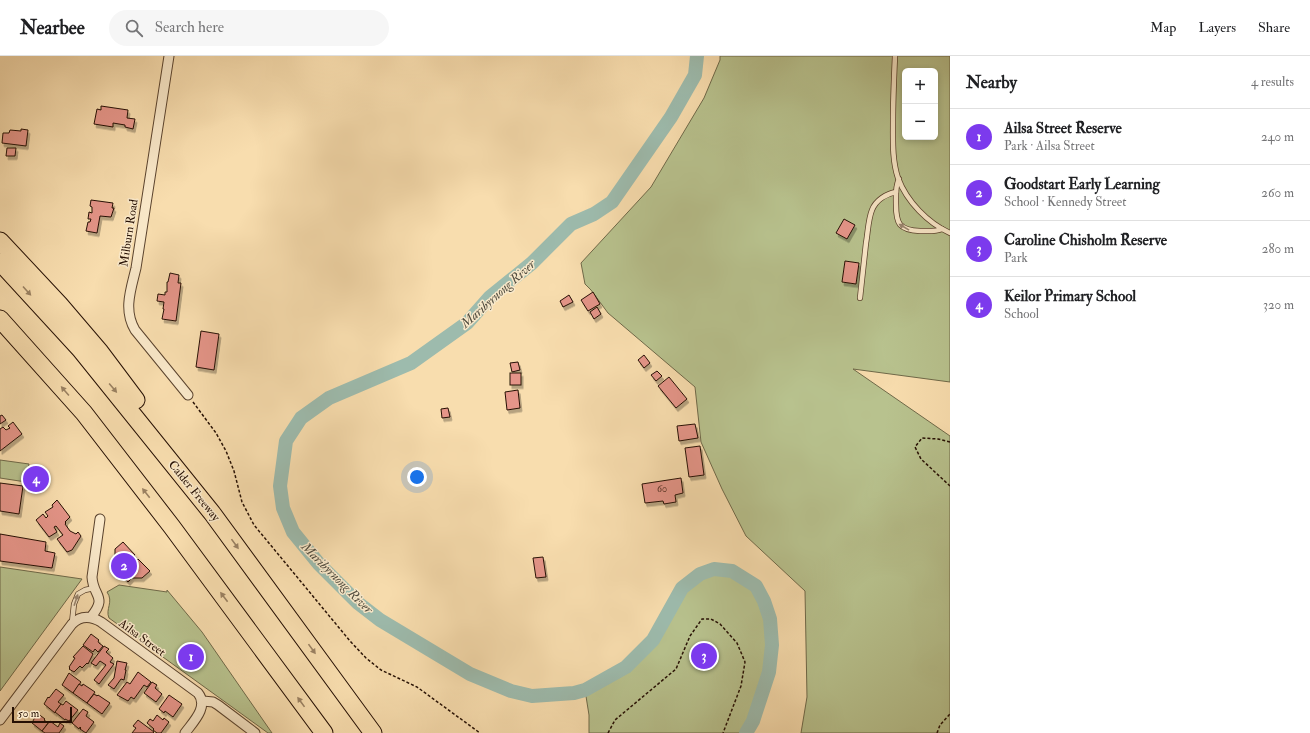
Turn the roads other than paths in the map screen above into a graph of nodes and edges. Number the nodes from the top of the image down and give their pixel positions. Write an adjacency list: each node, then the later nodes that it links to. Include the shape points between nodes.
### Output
1 (169, 56): 11 (street, Milburn Road, via 129,314 135,330)
2 (895, 56): 3 (lane, via 893,146)
3 (899, 179): 4 (lane); 5 (lane, via 917,207)
4 (896, 192): 5 (lane, one-way to 4, via 933,232 902,227 896,220); 9 (lane, via 882,197 872,209)
5 (942, 229): 6 (lane)
6 (950, 233)
7 (0, 241): 12 (highway, via 100,352 155,426)
8 (0, 262): 12 (highway, Calder Freeway, one-way to 12, via 80,350)
9 (860, 298)
10 (0, 319): 21 (highway, one-way to 10, via 93,425)
11 (188, 395)
12 (212, 512): 22 (highway, Calder Freeway, one-way to 22)
13 (100, 519): 14 (street, via 92,577)
14 (95, 588): 15 (street, via 100,602); 16 (lane, one-way to 14, via 78,594)
15 (91, 617): 16 (street, via 81,618); 17 (street, Ailsa Street, via 196,691)
16 (72, 624): 18 (street)
17 (203, 702): 19 (street); 20 (street, via 213,702)
18 (0, 720)
19 (185, 733)
20 (255, 733)
21 (324, 733)
22 (373, 733)

